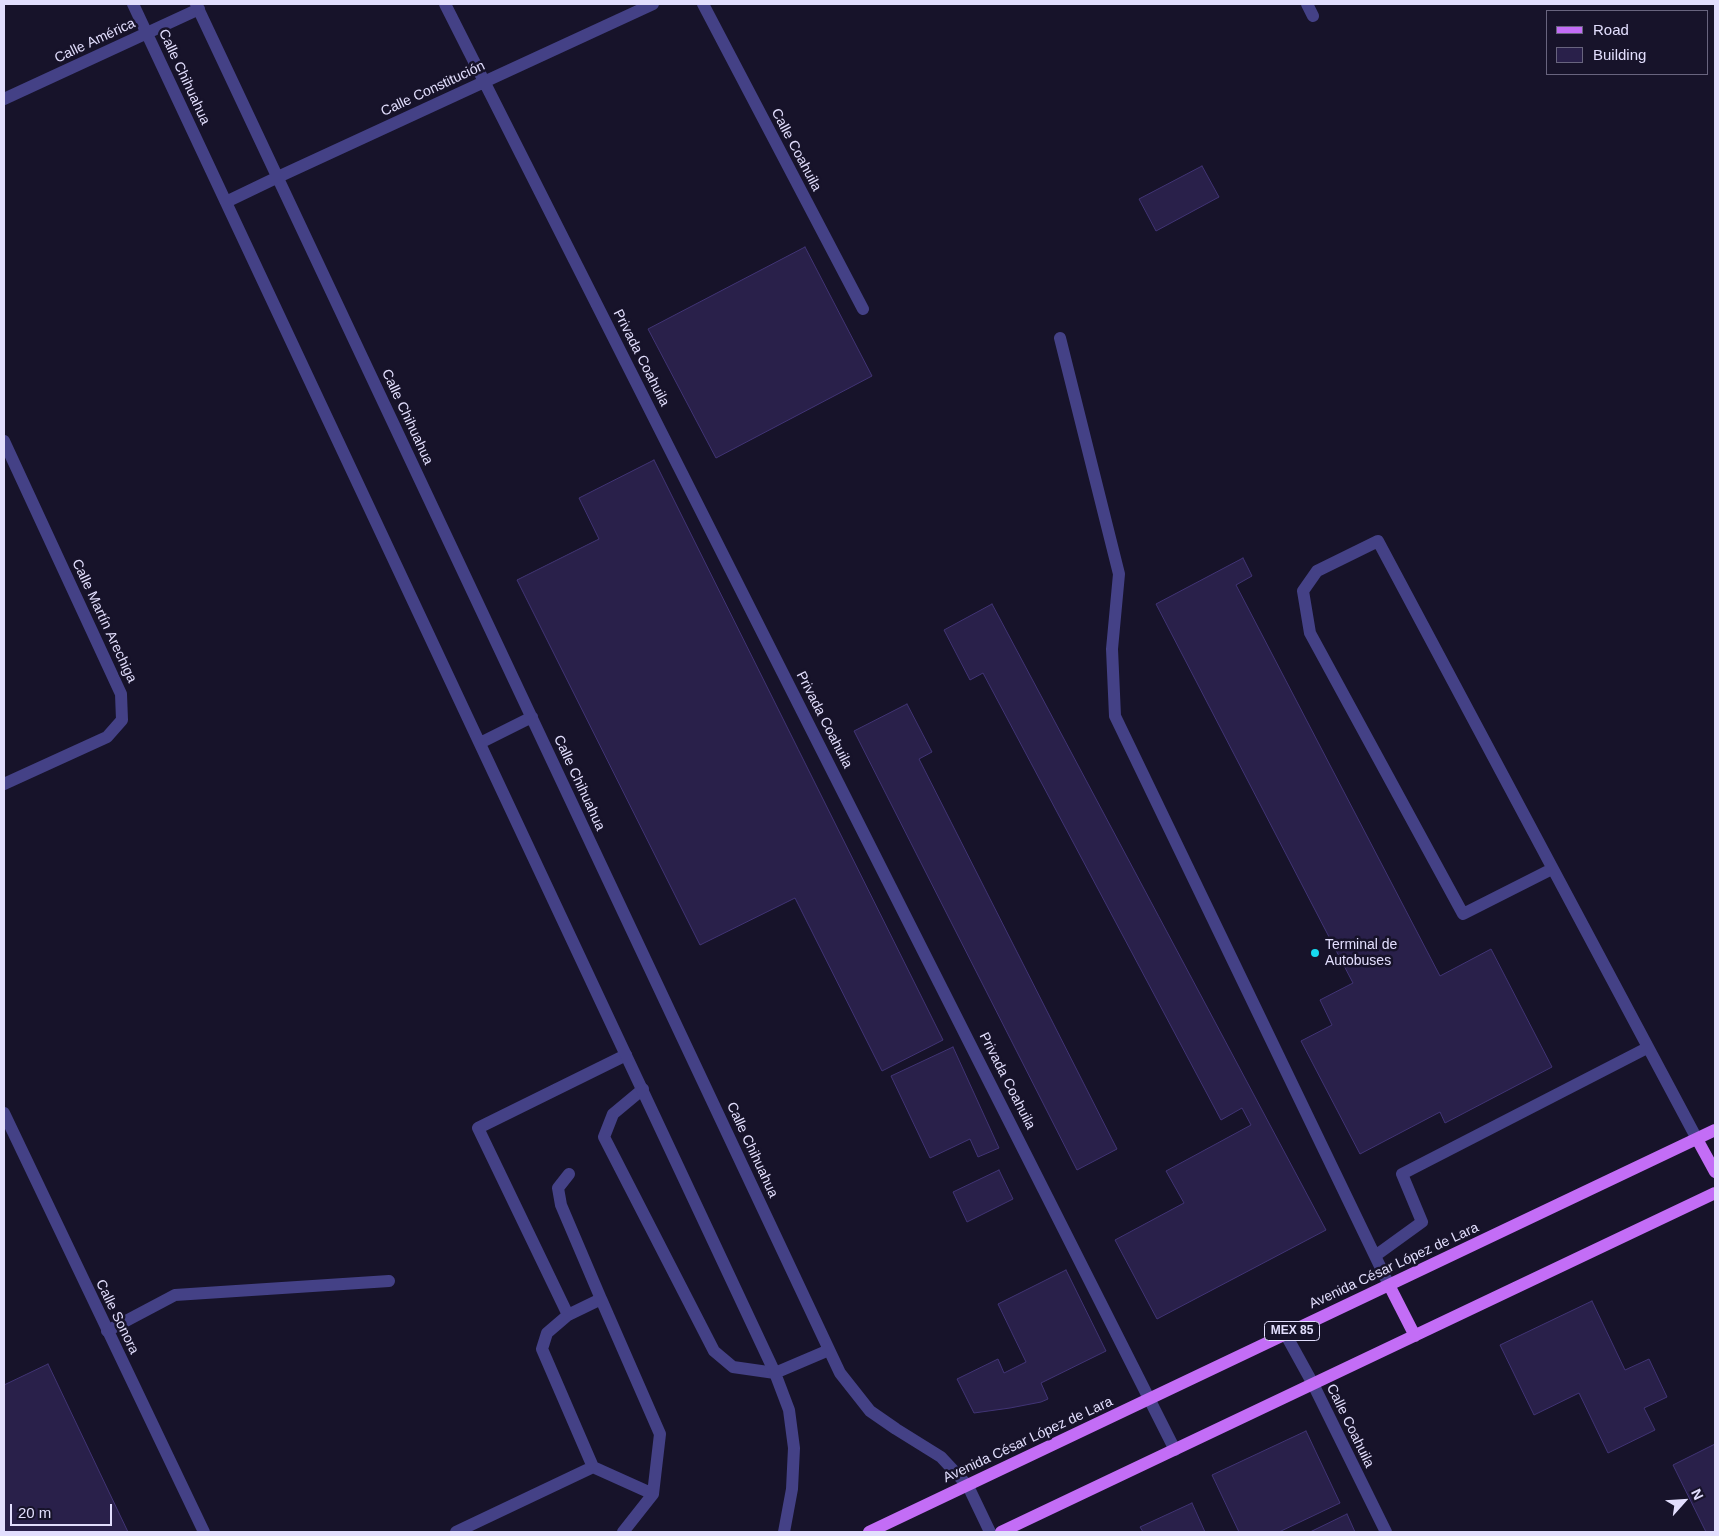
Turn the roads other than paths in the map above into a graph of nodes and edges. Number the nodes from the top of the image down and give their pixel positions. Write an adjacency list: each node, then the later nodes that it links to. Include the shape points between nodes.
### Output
1 (132, 4): 8 (street, Calle Chihuahua)
2 (445, 4): 9 (street, Privada Coahuila)
3 (653, 4): 9 (street, Calle Constitución)
4 (703, 4): 13 (street, Calle Coahuila)
5 (1308, 4): 7 (street)
6 (197, 6): 8 (street, Calle América); 11 (street, Calle Chihuahua)
7 (1313, 16)
8 (146, 34): 10 (street, Calle América); 12 (street, Calle Chihuahua)
9 (484, 81): 11 (street, Calle Constitución); 41 (street, Privada Coahuila)
10 (4, 99)
11 (278, 176): 12 (street, Calle Constitución); 16 (street, Calle Chihuahua)
12 (226, 202): 17 (street, Calle Chihuahua)
13 (863, 309)
14 (1060, 338): 30 (street, via 1119,574 1112,649 1115,716)
15 (4, 441): 18 (street, Calle Martín Arechiga, via 121,694 122,720 107,736)
16 (532, 717): 17 (street); 38 (street, Calle Chihuahua)
17 (480, 743): 21 (street, Calle Chihuahua)
18 (4, 784)
19 (1552, 869): 19 (street, via 1463,914 1310,633 1303,591 1317,571 1378,541); 20 (street)
20 (1647, 1048): 26 (street); 30 (street, via 1402,1174 1422,1222)
21 (626, 1054): 22 (street, Calle Chihuahua); 34 (street, via 478,1128)
22 (642, 1089): 39 (street, Calle Chihuahua); 39 (street, via 613,1114 604,1137 714,1351 733,1367)
23 (4, 1113): 24 (street, Calle Sonora)
24 (7, 1126): 35 (street, Calle Sonora)
25 (1715, 1130): 26 (main road, Avenida César López de Lara / MEX 85)
26 (1697, 1139): 27 (main road); 32 (main road, Avenida César López de Lara / MEX 85)
27 (1715, 1172)
28 (569, 1174): 33 (street, via 558,1188 560,1205)
29 (1715, 1193): 37 (main road)
30 (1375, 1256): 32 (street)
31 (389, 1281): 35 (street, via 175,1295)
32 (1389, 1285): 36 (main road, Avenida César López de Lara / MEX 85); 37 (main road)
33 (601, 1299): 34 (street); 45 (street, via 660,1434)
34 (568, 1315): 43 (street, via 547,1333 542,1349)
35 (107, 1331): 46 (street, Calle Sonora)
36 (1286, 1334): 40 (street, Calle Coahuila); 41 (main road, Avenida César López de Lara / MEX 85)
37 (1415, 1336): 40 (main road)
38 (829, 1350): 39 (street); 44 (street, Calle Chihuahua, via 840,1373 870,1411 941,1457)
39 (775, 1373): 49 (street, Calle Chihuahua, via 790,1410 794,1448 792,1489)
40 (1313, 1384): 42 (main road); 53 (street, Calle Coahuila)
41 (1150, 1399): 42 (street, Privada Coahuila); 44 (main road, Avenida César López de Lara / MEX 85)
42 (1175, 1450): 52 (main road)
43 (592, 1467): 45 (street); 47 (street)
44 (968, 1486): 50 (main road, Avenida César López de Lara / MEX 85); 51 (street, Calle Chihuahua)
45 (653, 1494): 48 (street)
46 (204, 1532)
47 (456, 1532)
48 (623, 1532)
49 (784, 1532)
50 (869, 1532)
51 (990, 1532)
52 (1001, 1532)
53 (1386, 1532)

